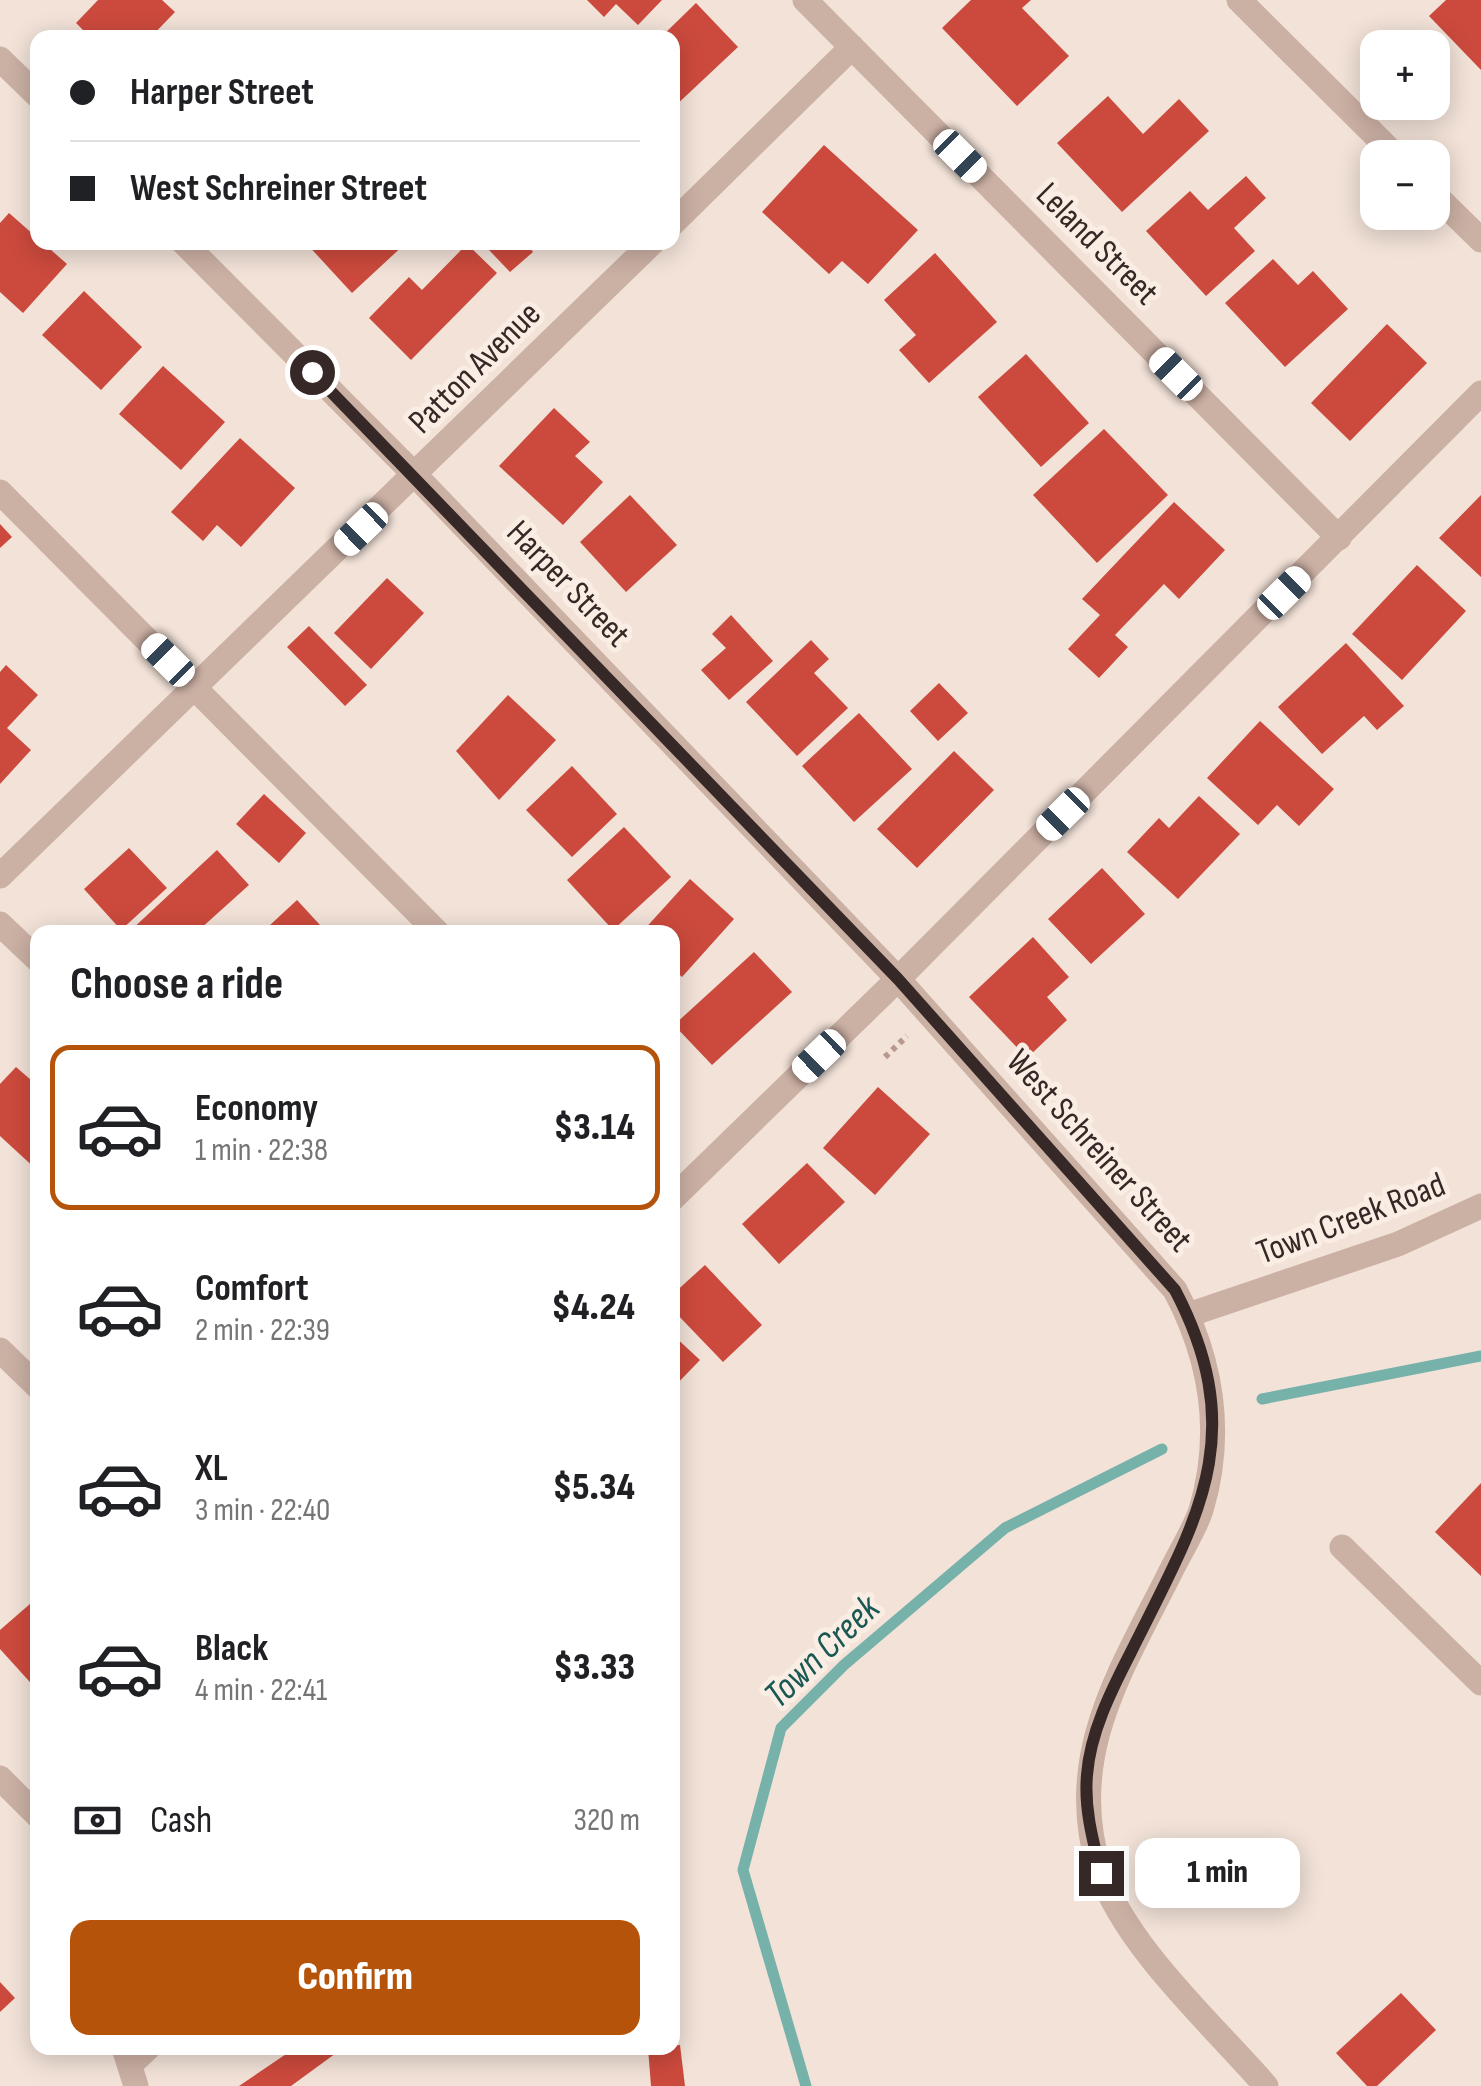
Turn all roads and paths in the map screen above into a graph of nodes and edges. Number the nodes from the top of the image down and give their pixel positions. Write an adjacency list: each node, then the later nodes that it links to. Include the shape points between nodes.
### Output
1 (805, 0): 3 (street, Leland Street)
2 (1240, 0): 6 (street)
3 (852, 47): 8 (street); 15 (street, Leland Street)
4 (0, 58): 5 (street)
5 (30, 88)
6 (1380, 140)
7 (1450, 210): 9 (street)
8 (680, 216)
9 (1481, 240)
10 (191, 250): 13 (street, Harper Street)
11 (645, 250): 13 (street, Patton Avenue)
12 (1481, 393): 15 (street)
13 (416, 476): 16 (street, Patton Avenue); 21 (street, Harper Street)
14 (0, 492): 16 (street)
15 (1339, 538): 21 (street)
16 (195, 689): 17 (street, Patton Avenue); 19 (street)
17 (0, 876)
18 (0, 924): 20 (street)
19 (431, 925)
20 (30, 952)
21 (898, 979): 22 (street); 24 (street, West Schreiner Street, via 1127,1233)
22 (680, 1181)
23 (1481, 1206): 24 (street, Town Creek Road, via 1398,1244)
24 (1188, 1315): 31 (street, West Schreiner Street, via 1200,1337 1210,1389 1209,1468 1200,1512 1105,1704 1087,1774 1088,1823 1101,1873 1124,1919)
25 (0, 1350): 26 (street)
26 (30, 1379)
27 (1342, 1547): 28 (street)
28 (1481, 1684)
29 (0, 1778): 30 (street)
30 (30, 1808)
31 (1266, 2086)

